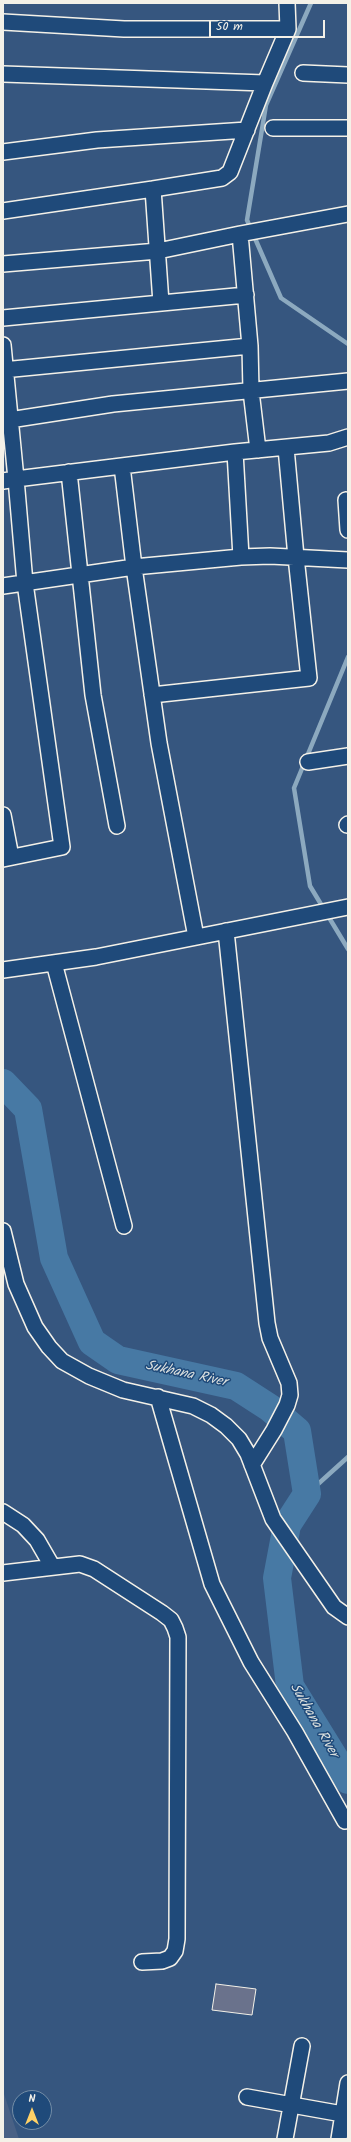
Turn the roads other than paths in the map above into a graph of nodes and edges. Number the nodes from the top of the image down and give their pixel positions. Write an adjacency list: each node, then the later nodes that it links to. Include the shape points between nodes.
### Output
1 (287, 3): 3 (street)
2 (3, 22): 3 (street, via 124,30)
3 (288, 30): 7 (street)
4 (303, 73): 6 (street)
5 (3, 74): 7 (street)
6 (348, 75)
7 (265, 83): 10 (street)
8 (273, 128): 9 (street)
9 (348, 128)
10 (247, 130): 11 (street, via 97,140); 12 (street, via 230,172 222,178)
11 (3, 152)
12 (153, 190): 13 (street); 16 (street)
13 (3, 211)
14 (348, 214): 15 (street)
15 (240, 234): 16 (street); 18 (street)
16 (158, 251): 17 (street); 19 (street)
17 (3, 264)
18 (246, 295): 19 (street); 22 (street)
19 (161, 303): 20 (street)
20 (3, 318)
21 (3, 345): 23 (street)
22 (250, 346): 23 (street); 25 (street)
23 (4, 370): 26 (street)
24 (348, 381): 25 (street)
25 (251, 391): 26 (street, via 113,404); 29 (street)
26 (7, 420): 33 (street)
27 (348, 437): 28 (street, via 329,444)
28 (286, 448): 29 (street); 37 (street)
29 (258, 450): 30 (street)
30 (235, 452): 31 (street); 36 (street)
31 (122, 466): 32 (street); 39 (street)
32 (69, 472): 33 (street); 40 (street)
33 (10, 480): 41 (street)
34 (346, 500): 35 (street)
35 (348, 530)
36 (241, 557): 37 (street); 39 (street)
37 (296, 557): 38 (street); 43 (street, via 309,678)
38 (348, 560)
39 (134, 567): 40 (street); 43 (street)
40 (79, 575): 41 (street); 47 (street, via 98,726)
41 (25, 583): 42 (street); 48 (street, via 62,847)
42 (3, 586)
43 (152, 695): 51 (street)
44 (348, 756): 45 (street)
45 (308, 762)
46 (3, 815): 48 (street)
47 (117, 826)
48 (7, 858)
49 (348, 907): 50 (street)
50 (226, 931): 51 (street); 57 (street, via 267,1323 270,1338 289,1383 290,1394 274,1430)
51 (196, 937): 52 (street)
52 (54, 963): 53 (street); 54 (street)
53 (3, 970)
54 (124, 1226)
55 (3, 1231): 56 (street, via 16,1284 35,1327 62,1361 123,1390)
56 (158, 1397): 57 (street, via 193,1406 211,1414 239,1439); 62 (street, via 212,1584 251,1662 295,1732)
57 (252, 1465): 61 (street, via 273,1519 334,1607)
58 (3, 1512): 59 (street, via 23,1525 37,1540)
59 (52, 1566): 60 (street); 63 (street, via 80,1564 94,1569 171,1620 178,1637 177,1939 175,1951 170,1958)
60 (3, 1573)
61 (348, 1617)
62 (345, 1821)
63 (142, 1962)
64 (302, 2046): 67 (street)
65 (348, 2083): 68 (street)
66 (247, 2097): 67 (street)
67 (292, 2105): 68 (street); 69 (street)
68 (345, 2115): 70 (street)
69 (285, 2139)
70 (339, 2139)

